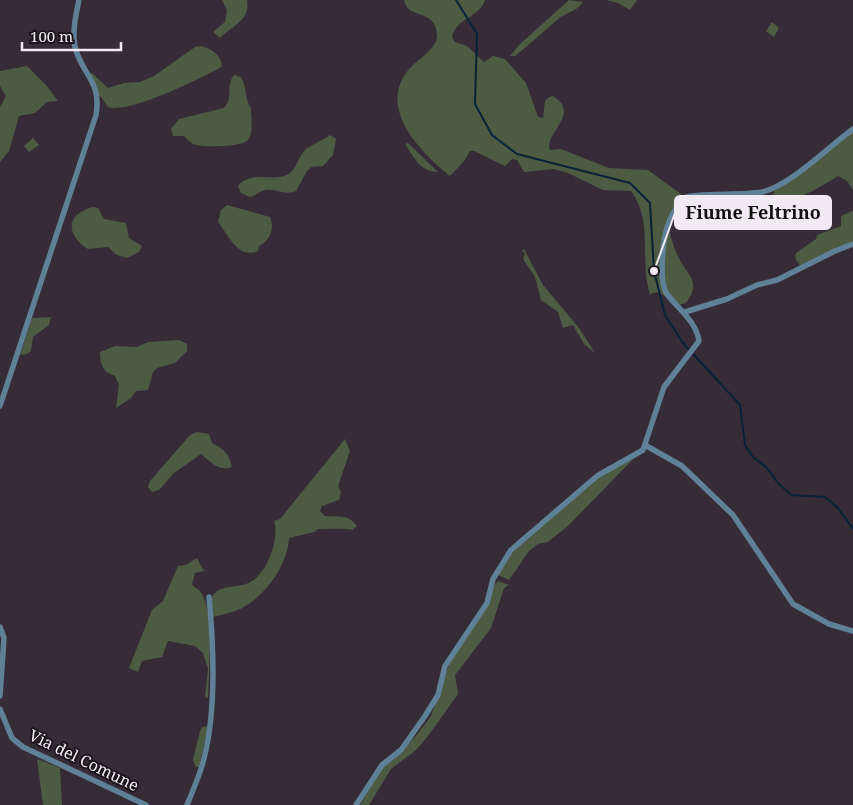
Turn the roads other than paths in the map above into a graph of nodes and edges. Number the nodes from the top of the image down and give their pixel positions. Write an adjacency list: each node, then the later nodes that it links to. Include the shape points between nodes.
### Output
1 (79, 0): 5 (street, via 75,46 95,88 96,115)
2 (853, 129): 4 (street, via 787,180 770,189 740,194 684,196 669,222 662,275 666,293)
3 (853, 244): 4 (street, via 777,280)
4 (685, 312): 6 (street, via 700,341 664,387)
5 (0, 406)
6 (645, 444): 9 (street, via 682,466 733,515 793,604 829,624); 14 (street, via 644,450 597,476 511,550 493,579 487,603 445,666 438,695 401,750 382,765)
7 (209, 597): 13 (street, via 213,643 210,729 202,768)
8 (0, 627): 10 (street, via 4,638)
9 (853, 630)
10 (0, 696)
11 (0, 709): 12 (street, Via del Comune, via 12,738 23,748)
12 (146, 805)
13 (187, 805)
14 (356, 805)

